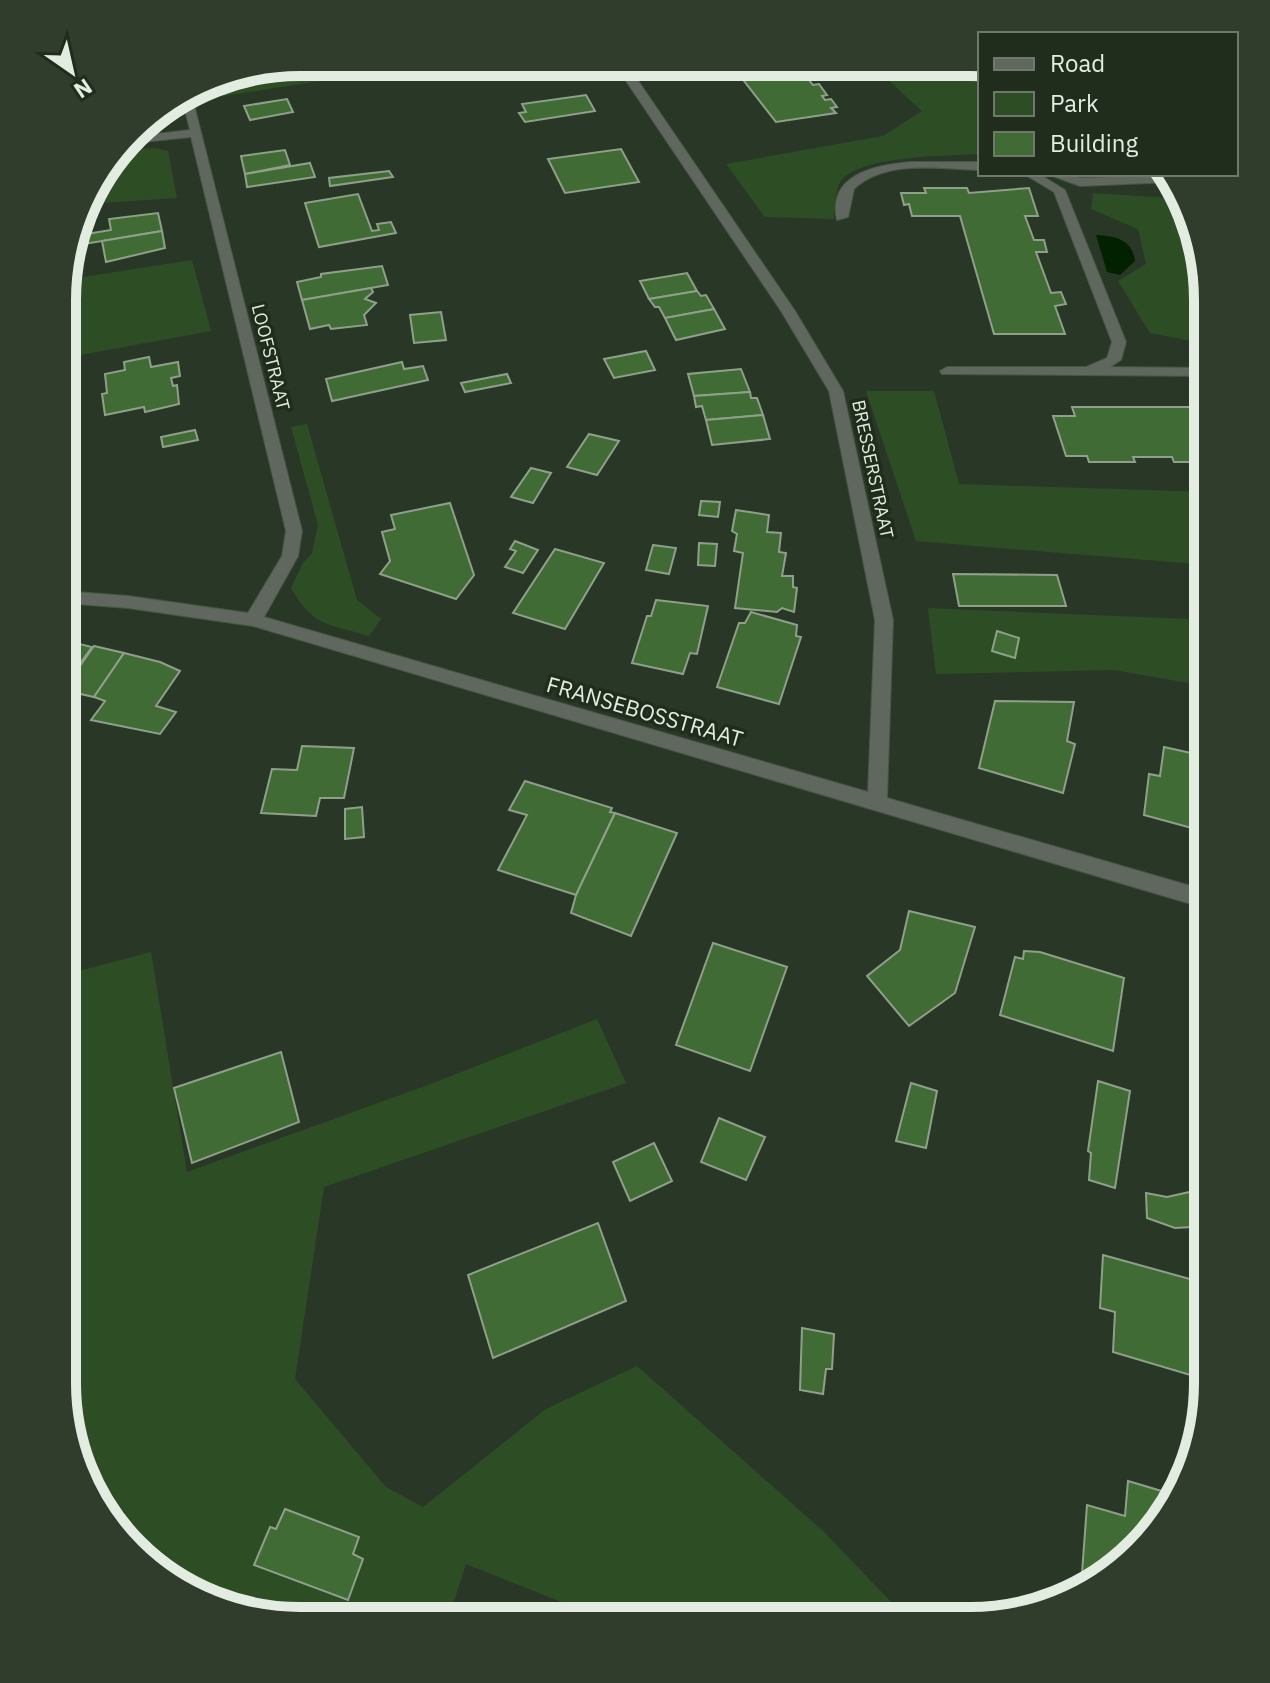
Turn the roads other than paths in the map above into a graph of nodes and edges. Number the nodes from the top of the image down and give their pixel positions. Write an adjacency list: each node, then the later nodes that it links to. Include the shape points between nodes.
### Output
1 (629, 76): 15 (street, BRESSERSTRAAT, via 836,391 884,620)
2 (189, 105): 3 (street, LOOFSTRAAT)
3 (196, 133): 4 (street); 14 (street, LOOFSTRAAT, via 294,531 290,556)
4 (144, 139)
5 (978, 166): 9 (street, via 878,167 847,189)
6 (1034, 176): 11 (street, via 1059,190 1119,342 1114,360)
7 (1060, 176): 8 (street, via 1080,182)
8 (1159, 179)
9 (842, 217)
10 (947, 371): 11 (street)
11 (1087, 371): 12 (street)
12 (1194, 372)
13 (76, 598): 14 (street, FRANSEBOSSTRAAT)
14 (253, 620): 15 (street, FRANSEBOSSTRAAT)
15 (877, 804): 16 (street, FRANSEBOSSTRAAT)
16 (1194, 896)

